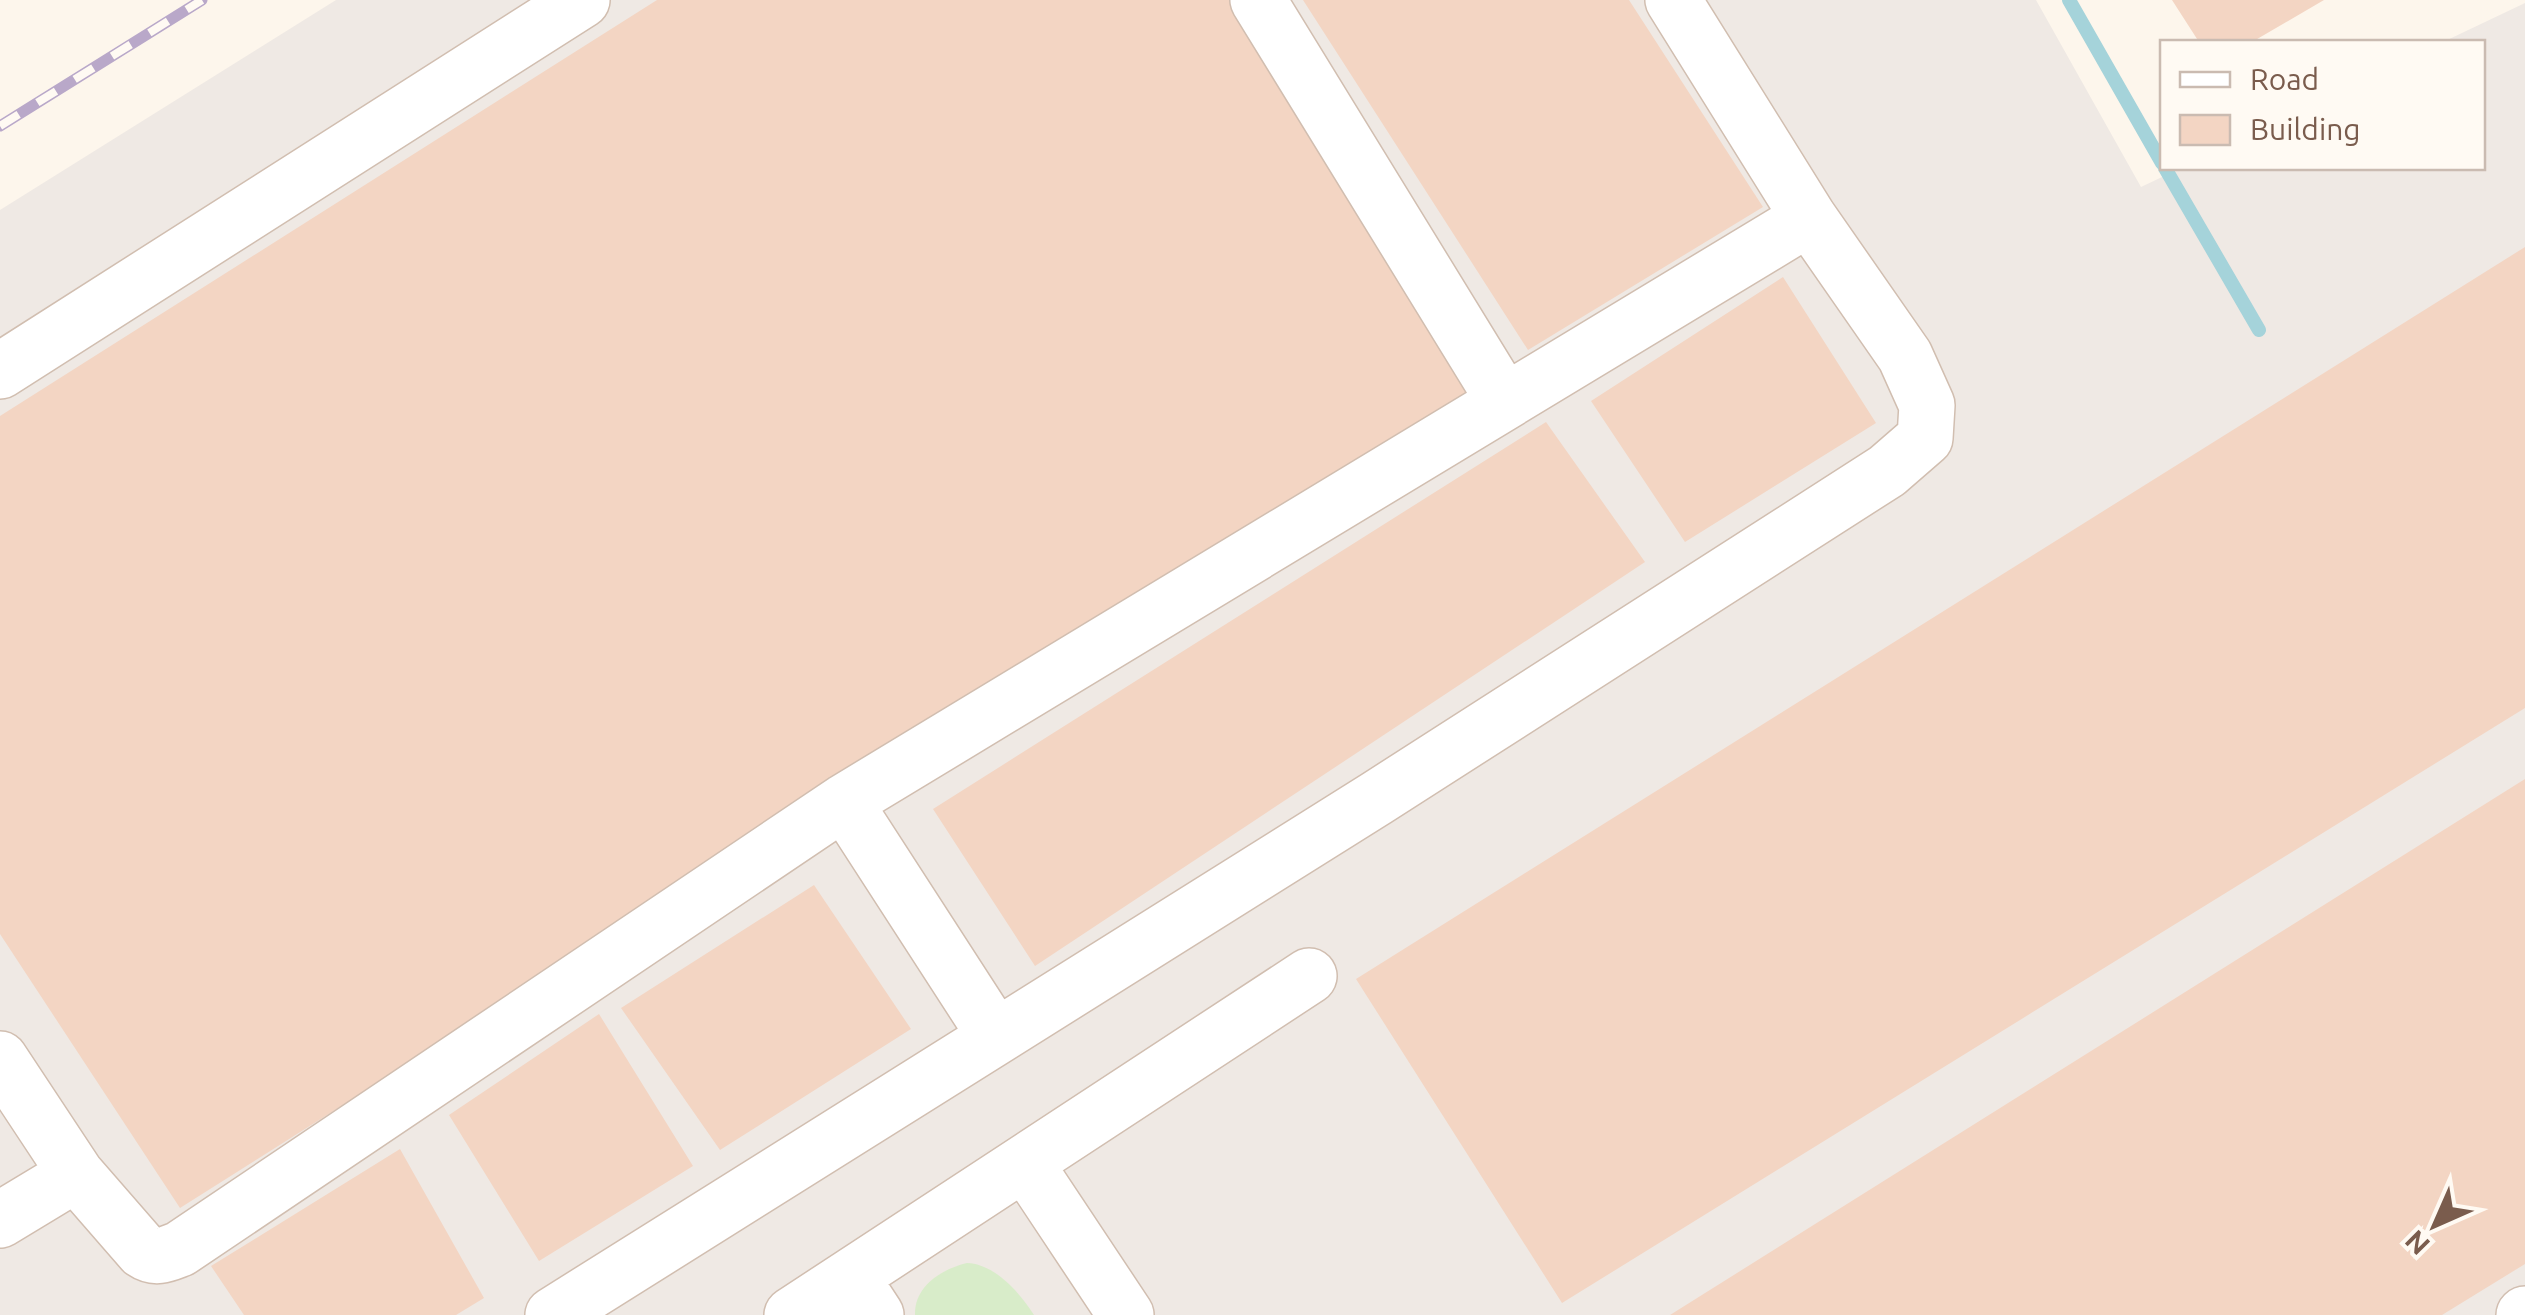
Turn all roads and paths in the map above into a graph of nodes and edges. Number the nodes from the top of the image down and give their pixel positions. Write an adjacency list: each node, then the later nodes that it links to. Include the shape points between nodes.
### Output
1 (582, 0): 5 (lane)
2 (1258, 0): 6 (lane)
3 (1673, 0): 4 (lane)
4 (1809, 218): 6 (lane); 9 (lane, via 1905,356 1927,405 1925,438 1887,471)
5 (0, 371)
6 (1505, 402): 7 (lane)
7 (844, 802): 9 (lane); 12 (lane, via 180,1249 164,1256 143,1251)
8 (1309, 976): 11 (lane)
9 (996, 1037): 15 (lane)
10 (0, 1058): 12 (lane)
11 (1025, 1163): 14 (lane); 17 (lane)
12 (76, 1174): 13 (lane)
13 (0, 1220)
14 (864, 1296): 16 (lane)
15 (554, 1315)
16 (792, 1315)
17 (1126, 1315)

